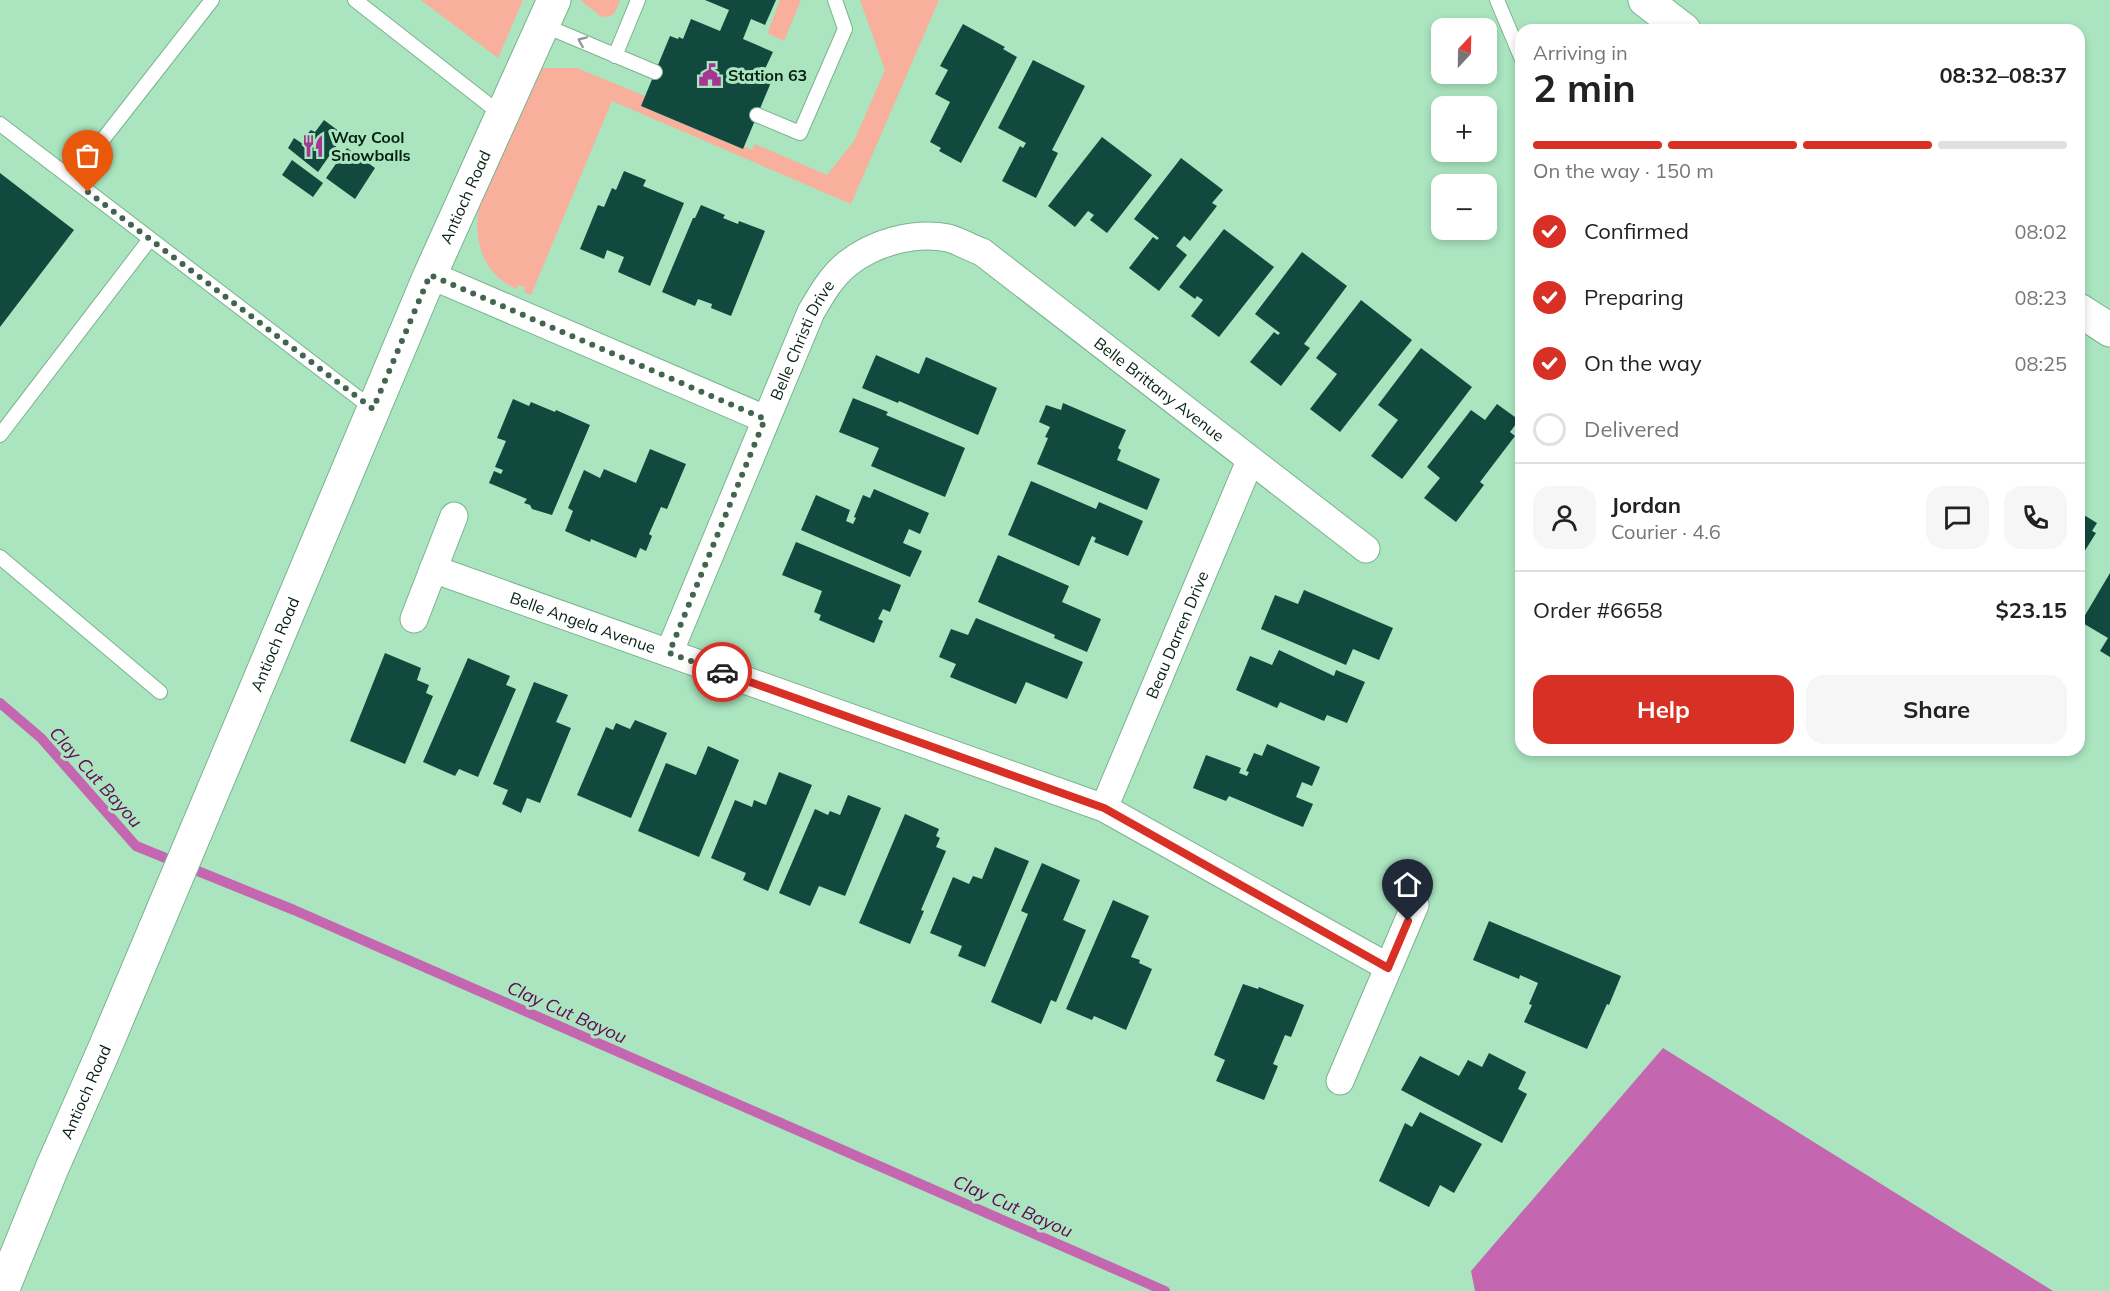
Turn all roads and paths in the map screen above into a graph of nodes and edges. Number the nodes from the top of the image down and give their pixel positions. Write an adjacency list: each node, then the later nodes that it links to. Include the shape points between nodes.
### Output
1 (212, 0): 15 (lane)
2 (355, 0): 12 (lane)
3 (638, 0): 10 (lane)
4 (835, 0): 13 (lane, via 845,28 800,134)
5 (1497, 0): 9 (lane)
6 (1645, 0): 8 (street)
7 (548, 12): 10 (lane, one-way to 7); 12 (street, Antioch Road)
8 (1676, 24)
9 (1515, 43)
10 (615, 56): 11 (lane)
11 (655, 72)
12 (502, 115): 18 (street, Antioch Road)
13 (757, 115)
14 (0, 124): 15 (lane)
15 (72, 179): 17 (lane)
16 (948, 238): 22 (street, Belle Christi Drive, via 911,236 873,248 847,264 827,285 811,312); 24 (street, Belle Brittany Avenue, via 982,252)
17 (150, 239): 21 (lane); 23 (lane)
18 (430, 275): 21 (street, Antioch Road); 22 (street)
19 (2085, 314): 20 (street)
20 (2110, 330)
21 (373, 409): 36 (street, Antioch Road)
22 (765, 419): 30 (street, Belle Christi Drive)
23 (0, 435)
24 (1250, 461): 26 (street, Belle Brittany Avenue); 32 (street, Beau Darren Drive)
25 (453, 516): 28 (street)
26 (1366, 549)
27 (0, 557): 31 (lane)
28 (433, 569): 29 (street); 30 (street, Belle Angela Avenue)
29 (414, 619)
30 (669, 653): 32 (street, Belle Angela Avenue)
31 (160, 692)
32 (1104, 808): 34 (street, Belle Angela Avenue)
33 (1415, 905): 34 (street)
34 (1388, 968): 35 (street)
35 (1340, 1081)
36 (2, 1291)

